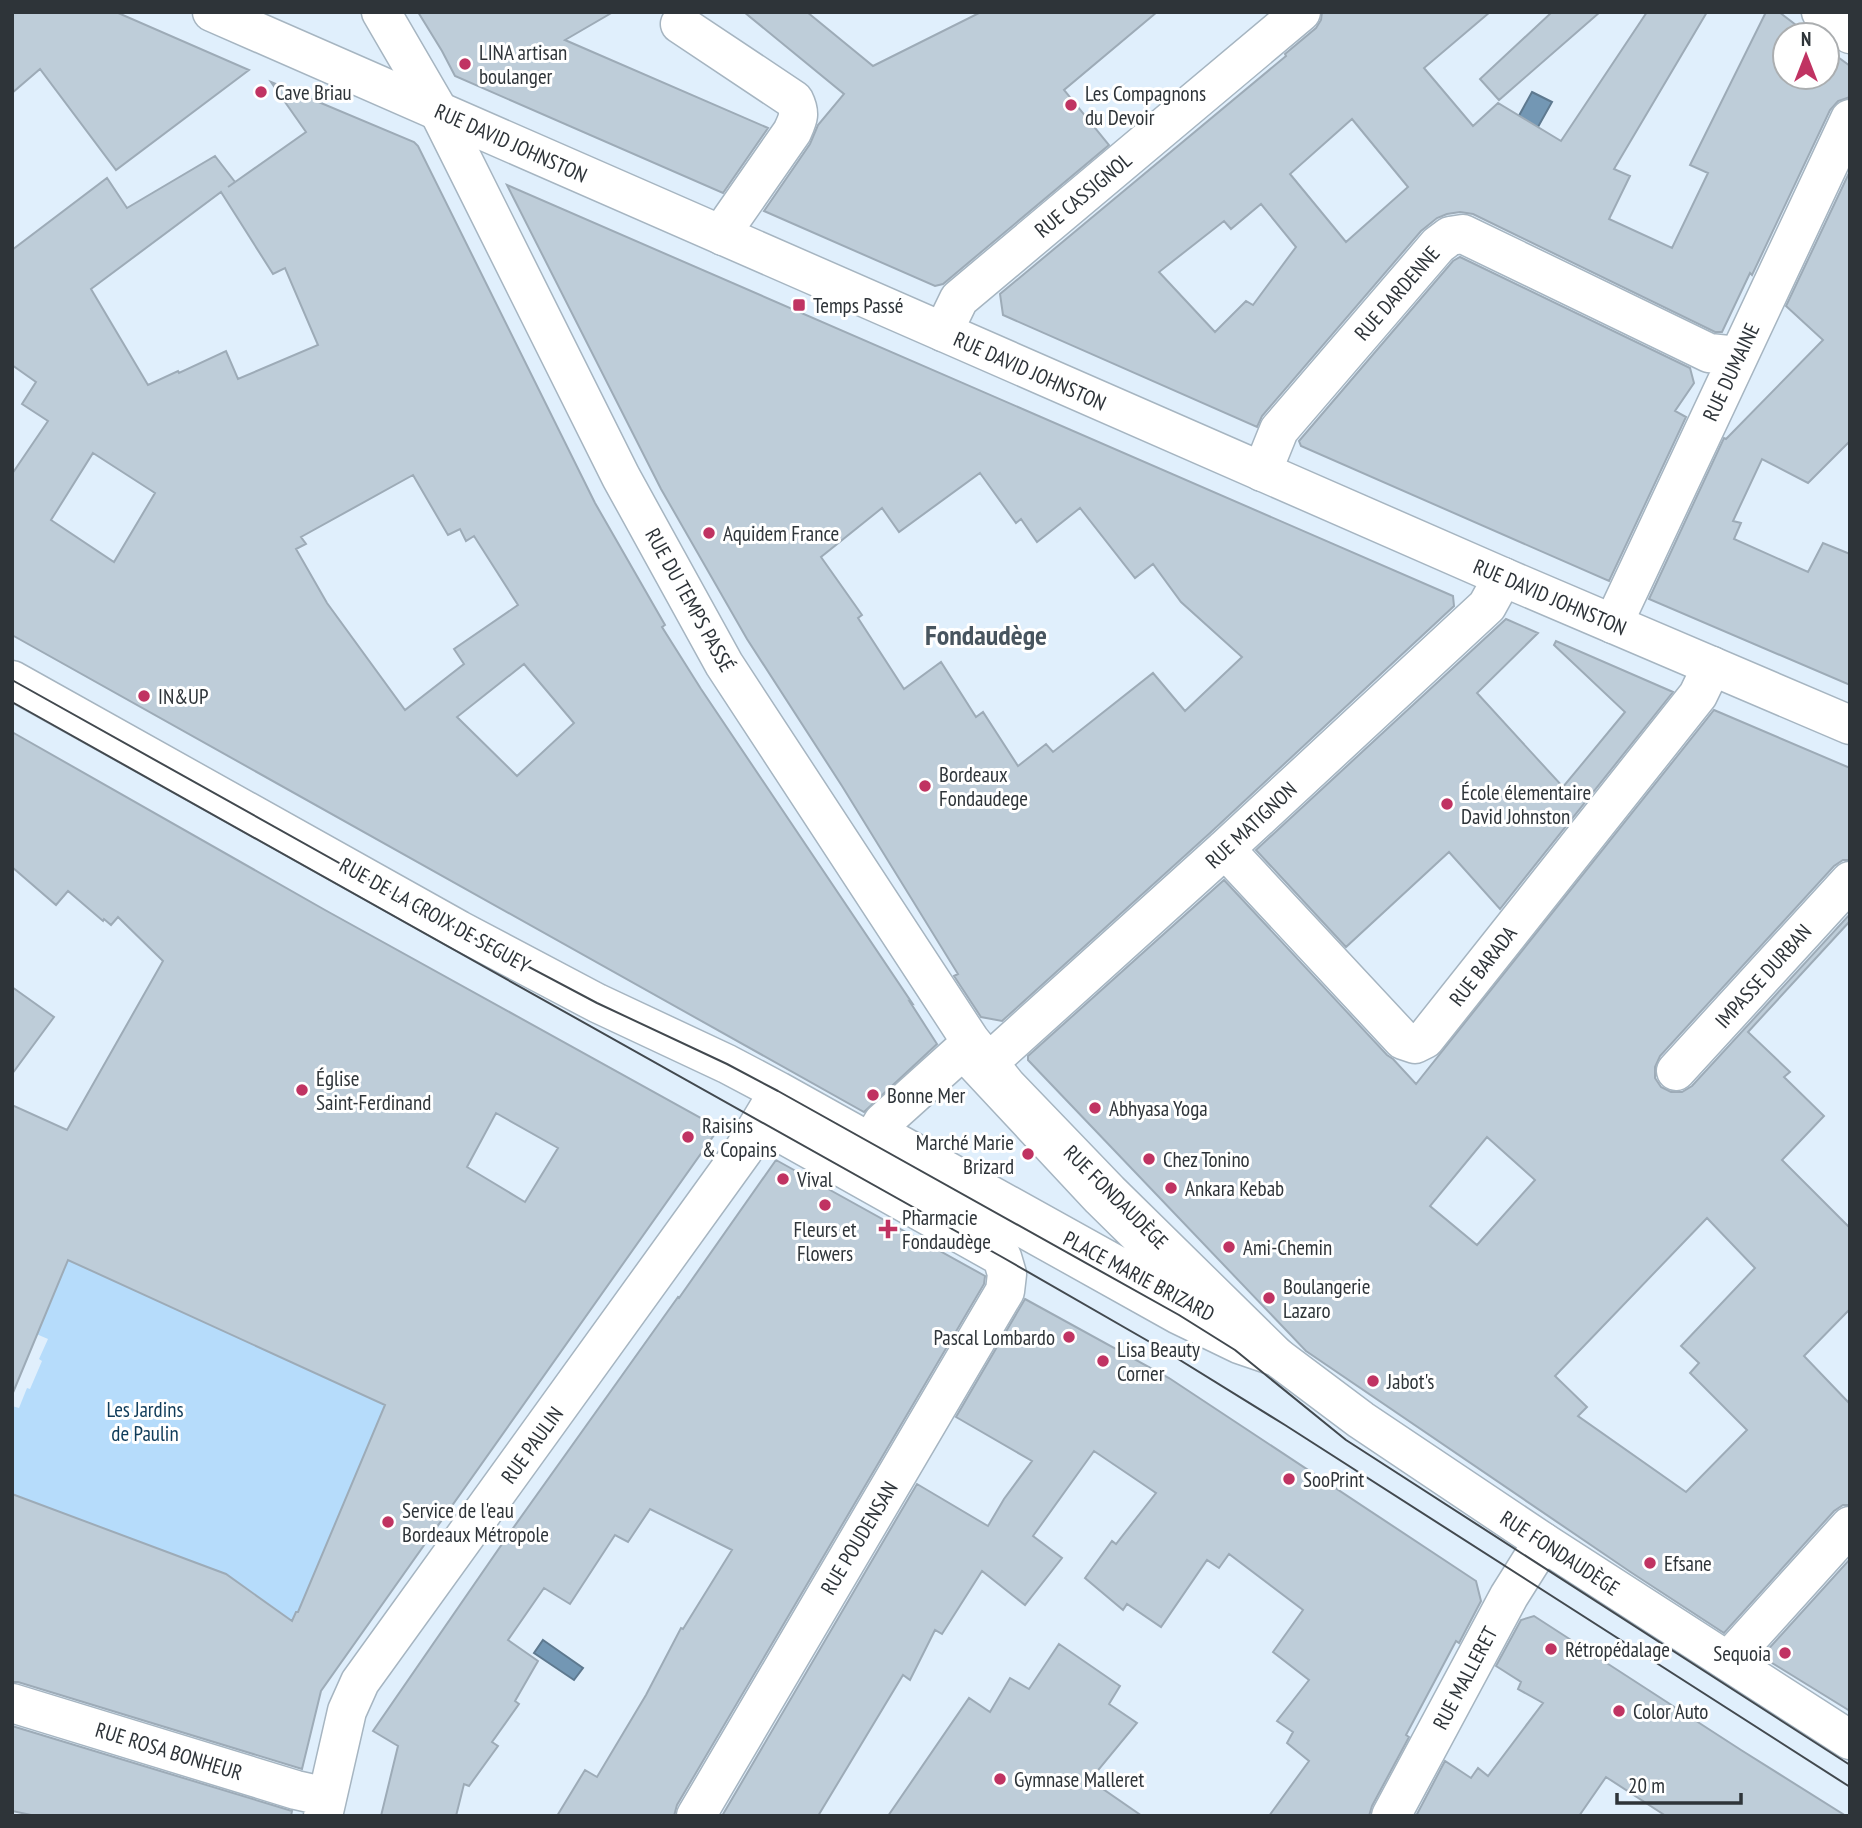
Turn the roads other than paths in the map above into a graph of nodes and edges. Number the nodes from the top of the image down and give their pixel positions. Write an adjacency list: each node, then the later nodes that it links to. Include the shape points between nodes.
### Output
1 (212, 12): 7 (street, RUE DAVID JOHNSTON)
2 (381, 12): 7 (street, RUE DU TEMPS PASSÉ)
3 (1301, 12): 10 (street, RUE CASSIGNOL, via 959,299)
4 (1821, 12): 6 (street)
5 (680, 24): 9 (street, via 794,100 799,110 792,132)
6 (1850, 34)
7 (438, 110): 9 (street, RUE DAVID JOHNSTON); 20 (street, RUE DU TEMPS PASSÉ, via 621,477 724,664)
8 (1850, 119): 11 (street, RUE DUMAINE)
9 (723, 236): 10 (street, RUE DAVID JOHNSTON)
10 (943, 332): 12 (street, RUE DAVID JOHNSTON)
11 (1738, 356): 12 (street, RUE DARDENNE, via 1709,353 1463,234 1450,236 1279,430); 14 (street, RUE DUMAINE)
12 (1262, 472): 13 (street, RUE DAVID JOHNSTON)
13 (1503, 577): 14 (street, RUE DAVID JOHNSTON); 18 (street, RUE MATIGNON, via 1487,606)
14 (1613, 624): 15 (street, RUE DAVID JOHNSTON)
15 (1712, 666): 17 (street, RUE DAVID JOHNSTON); 18 (street, RUE BARADA, via 1698,695 1425,1039 1415,1044 1403,1040)
16 (12, 680): 22 (street, RUE DE LA CROIX DE SEGUEY, via 494,948 727,1064)
17 (1850, 725)
18 (1226, 849): 20 (street, RUE MATIGNON)
19 (1850, 881): 21 (street, IMPASSE DURBAN)
20 (984, 1067): 20 (street, PLACE MARIE BRIZARD, via 963,1050 877,1132 1222,1321 1101,1198); 24 (street, RUE FONDAUDÈGE)
21 (1676, 1071)
22 (770, 1106): 23 (street, RUE DE LA CROIX DE SEGUEY); 30 (street, RUE PAULIN, via 680,1239 360,1682 347,1711); 31 (street, RUE POUDENSAN, via 1002,1257 1007,1274 1005,1291)
23 (864, 1137): 24 (street, RUE FONDAUDÈGE, via 1180,1315)
24 (1277, 1357): 26 (street, RUE FONDAUDÈGE, via 1361,1420)
25 (1850, 1526): 27 (street)
26 (1543, 1542): 27 (street, RUE FONDAUDÈGE); 32 (street, RUE MALLERET)
27 (1728, 1661): 29 (street, RUE FONDAUDÈGE)
28 (12, 1703): 30 (street, RUE ROSA BONHEUR, via 296,1790)
29 (1850, 1740)
30 (325, 1807)
31 (696, 1816)
32 (1391, 1816)

